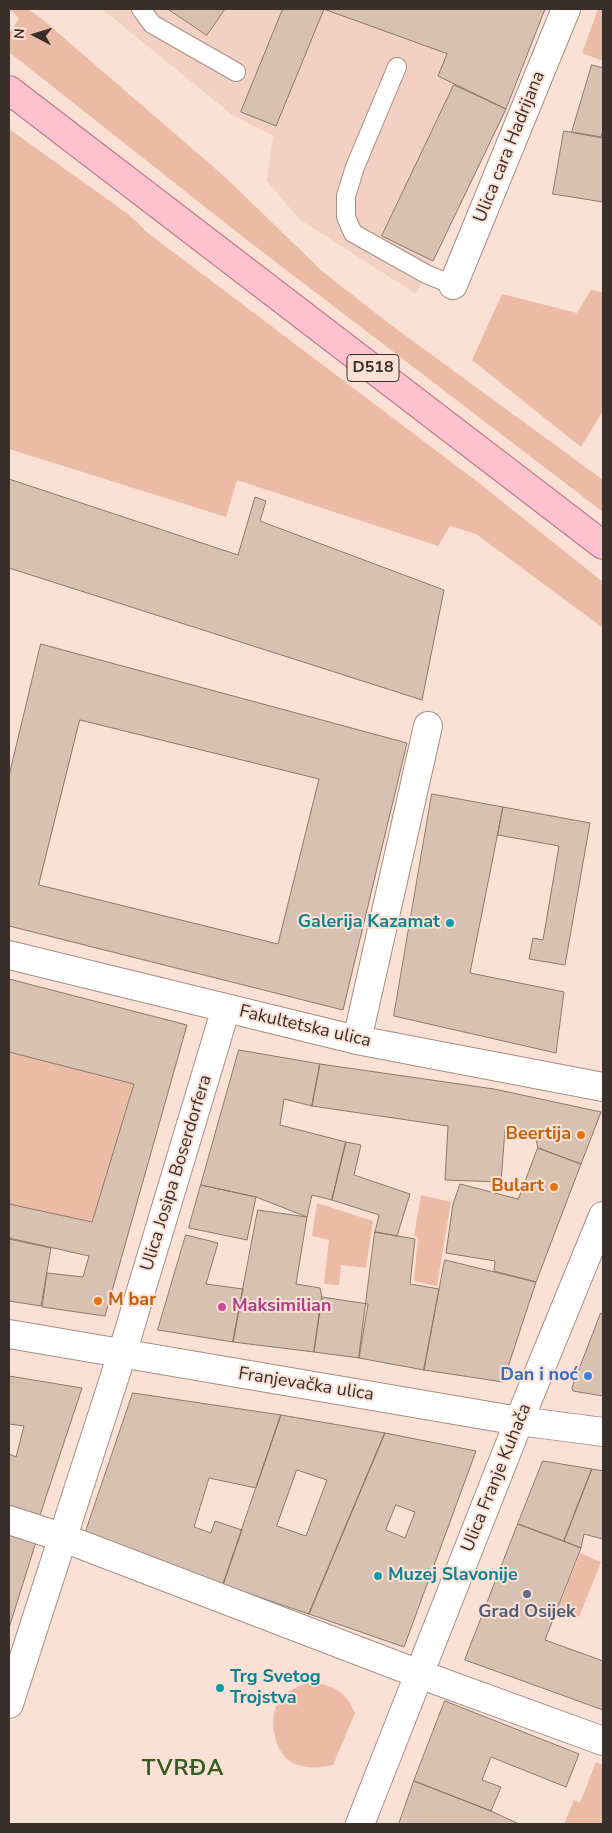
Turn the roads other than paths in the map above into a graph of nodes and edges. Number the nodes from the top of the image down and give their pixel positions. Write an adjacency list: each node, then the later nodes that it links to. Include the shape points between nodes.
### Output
1 (141, 9): 4 (lane, via 152,24)
2 (566, 9): 6 (street, Ulica cara Hadrijana)
3 (397, 67): 6 (lane, via 355,167 346,196 346,217 353,233 426,274)
4 (236, 72)
5 (9, 90): 7 (main road, D518)
6 (453, 285)
7 (603, 545)
8 (428, 726): 11 (street)
9 (9, 955): 10 (street, Fakultetska ulica)
10 (226, 1008): 11 (street, Fakultetska ulica); 15 (street, Ulica Josipa Boserdorfera)
11 (357, 1040): 12 (street, Fakultetska ulica)
12 (603, 1087)
13 (603, 1216): 16 (street, Ulica Franje Kuhača)
14 (9, 1334): 15 (street, Franjevačka ulica)
15 (122, 1354): 16 (street, Franjevačka ulica); 19 (street, Ulica Josipa Boserdorfera)
16 (519, 1420): 17 (street, Franjevačka ulica); 20 (street, Ulica Franje Kuhača)
17 (603, 1432)
18 (9, 1520): 19 (street)
19 (61, 1537): 20 (street); 21 (street)
20 (419, 1674): 22 (street); 23 (street, Ulica Franje Kuhača)
21 (9, 1704)
22 (603, 1741)
23 (360, 1824)

